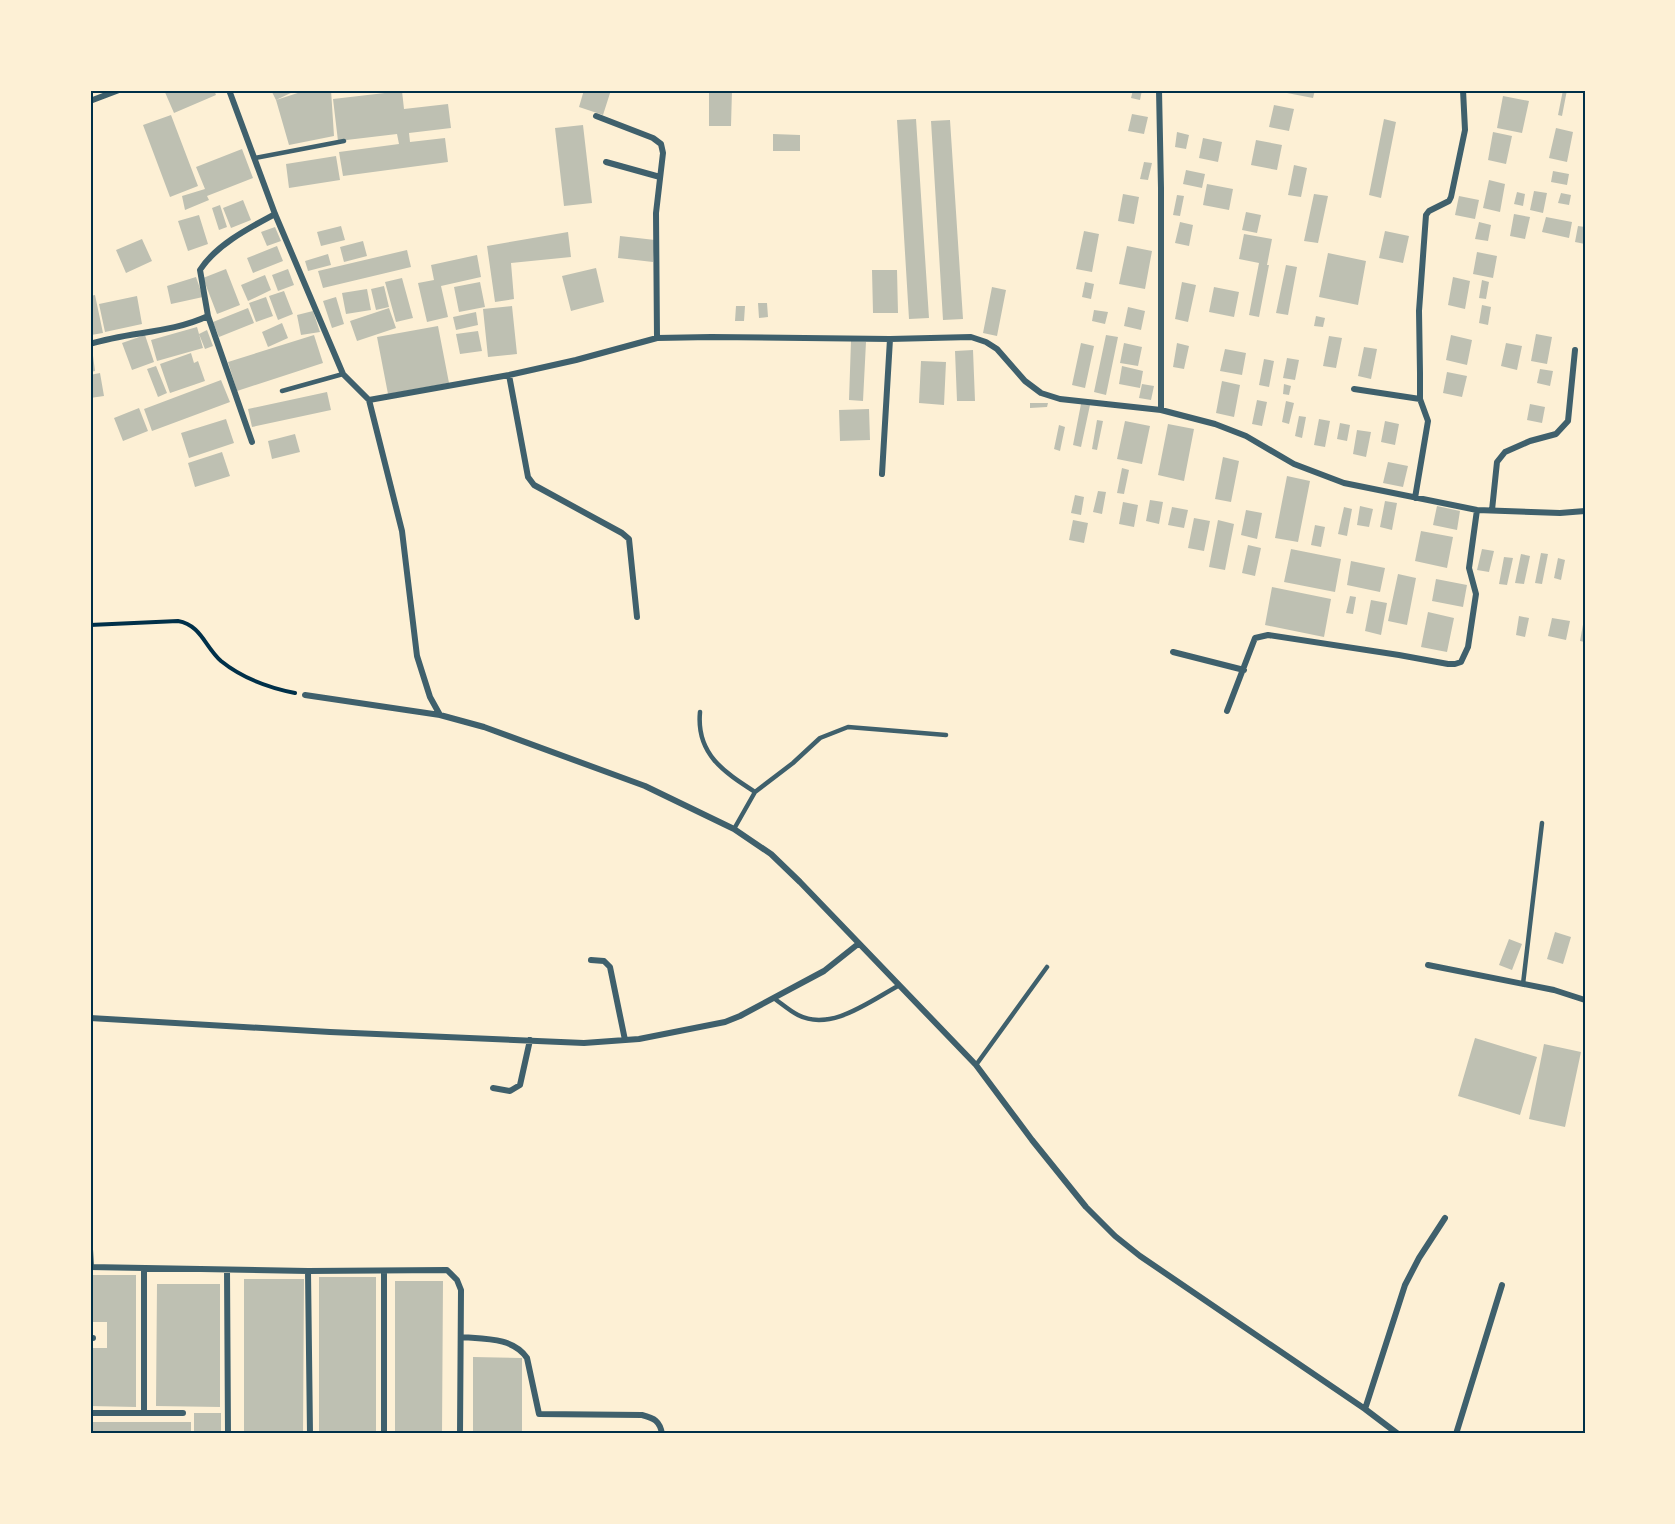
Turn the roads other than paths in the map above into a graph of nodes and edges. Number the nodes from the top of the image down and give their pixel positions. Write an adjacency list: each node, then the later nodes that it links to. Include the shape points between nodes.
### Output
1 (118, 90): 5 (street)
2 (230, 90): 8 (street)
3 (1160, 90): 23 (street)
4 (1463, 90): 21 (street, via 1465,130 1451,197 1426,216 1419,311)
5 (90, 101)
6 (596, 116): 10 (street, via 659,141 663,153)
7 (344, 141): 8 (lane)
8 (255, 158): 11 (street)
9 (606, 162): 10 (street)
10 (660, 177): 13 (street, via 656,213)
11 (274, 214): 12 (street, via 241,233 200,270); 17 (street)
12 (208, 316): 15 (street, via 174,329); 24 (street)
13 (657, 338): 14 (street); 18 (street)
14 (890, 339): 23 (street, via 971,337 997,349 1041,393 1060,399); 25 (street)
15 (90, 344)
16 (1575, 350): 28 (street, via 1568,421 1556,434 1505,452 1497,462)
17 (343, 374): 20 (lane); 22 (street)
18 (509, 375): 22 (street); 30 (street, via 528,477 534,485 629,539)
19 (1354, 389): 21 (street)
20 (282, 391)
21 (1420, 399): 26 (street, via 1428,421)
22 (369, 400): 36 (street, via 402,531 417,656)
23 (1161, 410): 26 (street, via 1228,428 1294,464 1344,483)
24 (252, 442)
25 (882, 474)
26 (1414, 498): 27 (street)
27 (1477, 510): 28 (street); 32 (street, via 1469,568 1476,602 1468,647 1461,662 1448,664 1264,635 1255,638)
28 (1492, 510): 29 (street)
29 (1585, 511)
30 (637, 617)
31 (1173, 652): 32 (street)
32 (1244, 670): 34 (street)
33 (305, 695): 36 (street)
34 (1227, 711)
35 (700, 712): 38 (lane, via 700,734 713,759 723,771)
36 (440, 715): 40 (street, via 484,727 645,786)
37 (946, 735): 38 (lane, via 848,727 820,738)
38 (755, 792): 40 (lane)
39 (1542, 824): 45 (lane)
40 (734, 829): 41 (street, via 771,854)
41 (858, 944): 46 (street); 47 (street, via 824,971)
42 (591, 960): 51 (street, via 604,961 610,967)
43 (1428, 965): 45 (street)
44 (1047, 968): 52 (lane)
45 (1523, 984): 48 (street)
46 (898, 986): 47 (lane, via 844,1015 826,1019 798,1016); 52 (street)
47 (775, 999): 51 (street, via 725,1022)
48 (1585, 1000)
49 (90, 1018): 50 (street)
50 (530, 1040): 51 (street); 53 (street, via 520,1085 510,1091)
51 (625, 1040)
52 (976, 1065): 63 (street, via 1061,1177 1115,1236)
53 (494, 1088)
54 (1445, 1218): 63 (street, via 1405,1285)
55 (90, 1249): 56 (street)
56 (90, 1267): 57 (street)
57 (144, 1268): 58 (street); 65 (street)
58 (227, 1270): 59 (street); 67 (street)
59 (308, 1271): 60 (street); 68 (street)
60 (384, 1271): 62 (street, via 451,1272 461,1290); 69 (street)
61 (1502, 1285): 73 (street)
62 (461, 1337): 70 (street); 71 (street, via 500,1341 522,1351 527,1358 539,1414 642,1415 656,1419)
63 (1365, 1409): 72 (street)
64 (90, 1413): 65 (street)
65 (144, 1413): 66 (street)
66 (183, 1413)
67 (228, 1434)
68 (310, 1434)
69 (384, 1434)
70 (460, 1434)
71 (662, 1434)
72 (1398, 1434)
73 (1456, 1434)

